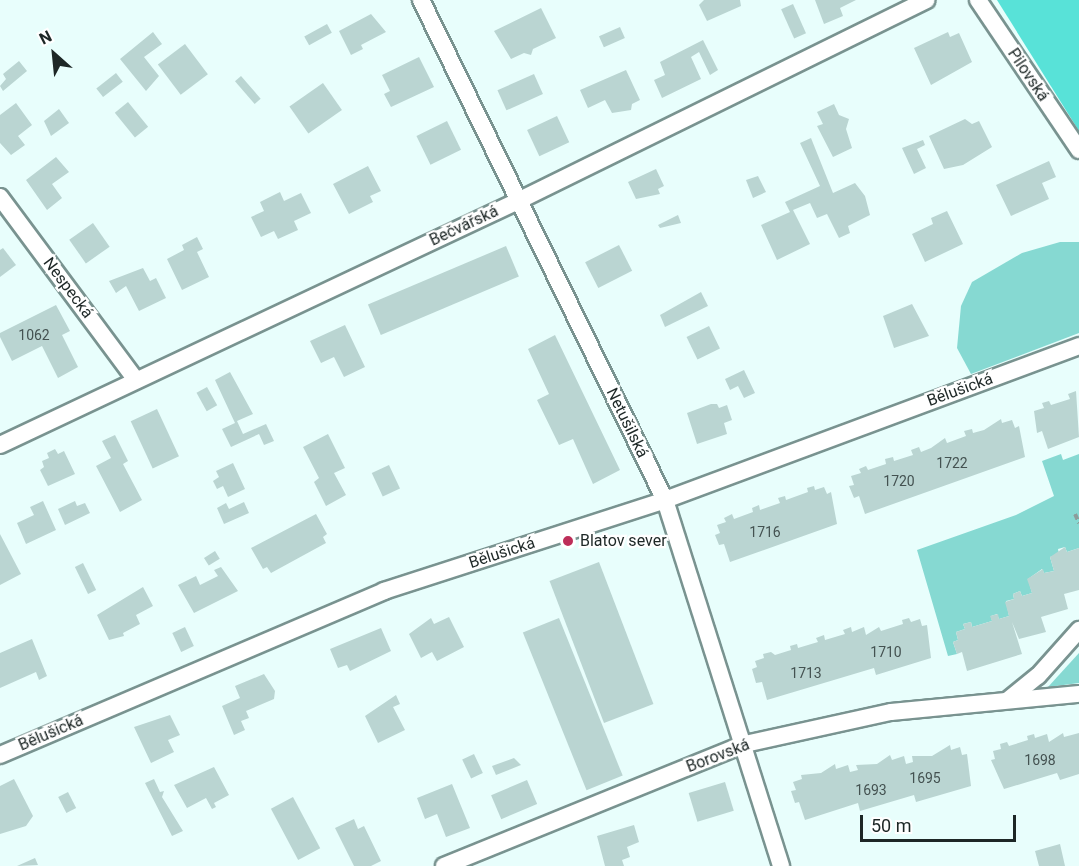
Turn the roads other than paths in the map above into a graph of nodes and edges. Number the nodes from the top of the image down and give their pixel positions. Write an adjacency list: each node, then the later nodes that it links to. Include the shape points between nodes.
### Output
1 (421, 0): 6 (street, Netušilská)
2 (926, 0): 6 (street, Bečvářská)
3 (978, 0): 4 (street, Pilovská)
4 (1079, 150)
5 (0, 197): 8 (street, Nespecká)
6 (520, 200): 8 (street, Bečvářská); 10 (street, Netušilská)
7 (1079, 346): 10 (street, Bělušická)
8 (136, 380): 9 (street, Bečvářská)
9 (0, 446)
10 (665, 500): 14 (street, Netušilská); 15 (street, Bělušická, via 384,591)
11 (1079, 630): 13 (street, via 1038,676)
12 (1079, 694): 13 (street, Borovská)
13 (1008, 700): 14 (street, Borovská, via 891,712)
14 (746, 744): 16 (street, Borovská); 17 (street, Netušilská)
15 (0, 754)
16 (444, 866)
17 (782, 866)

